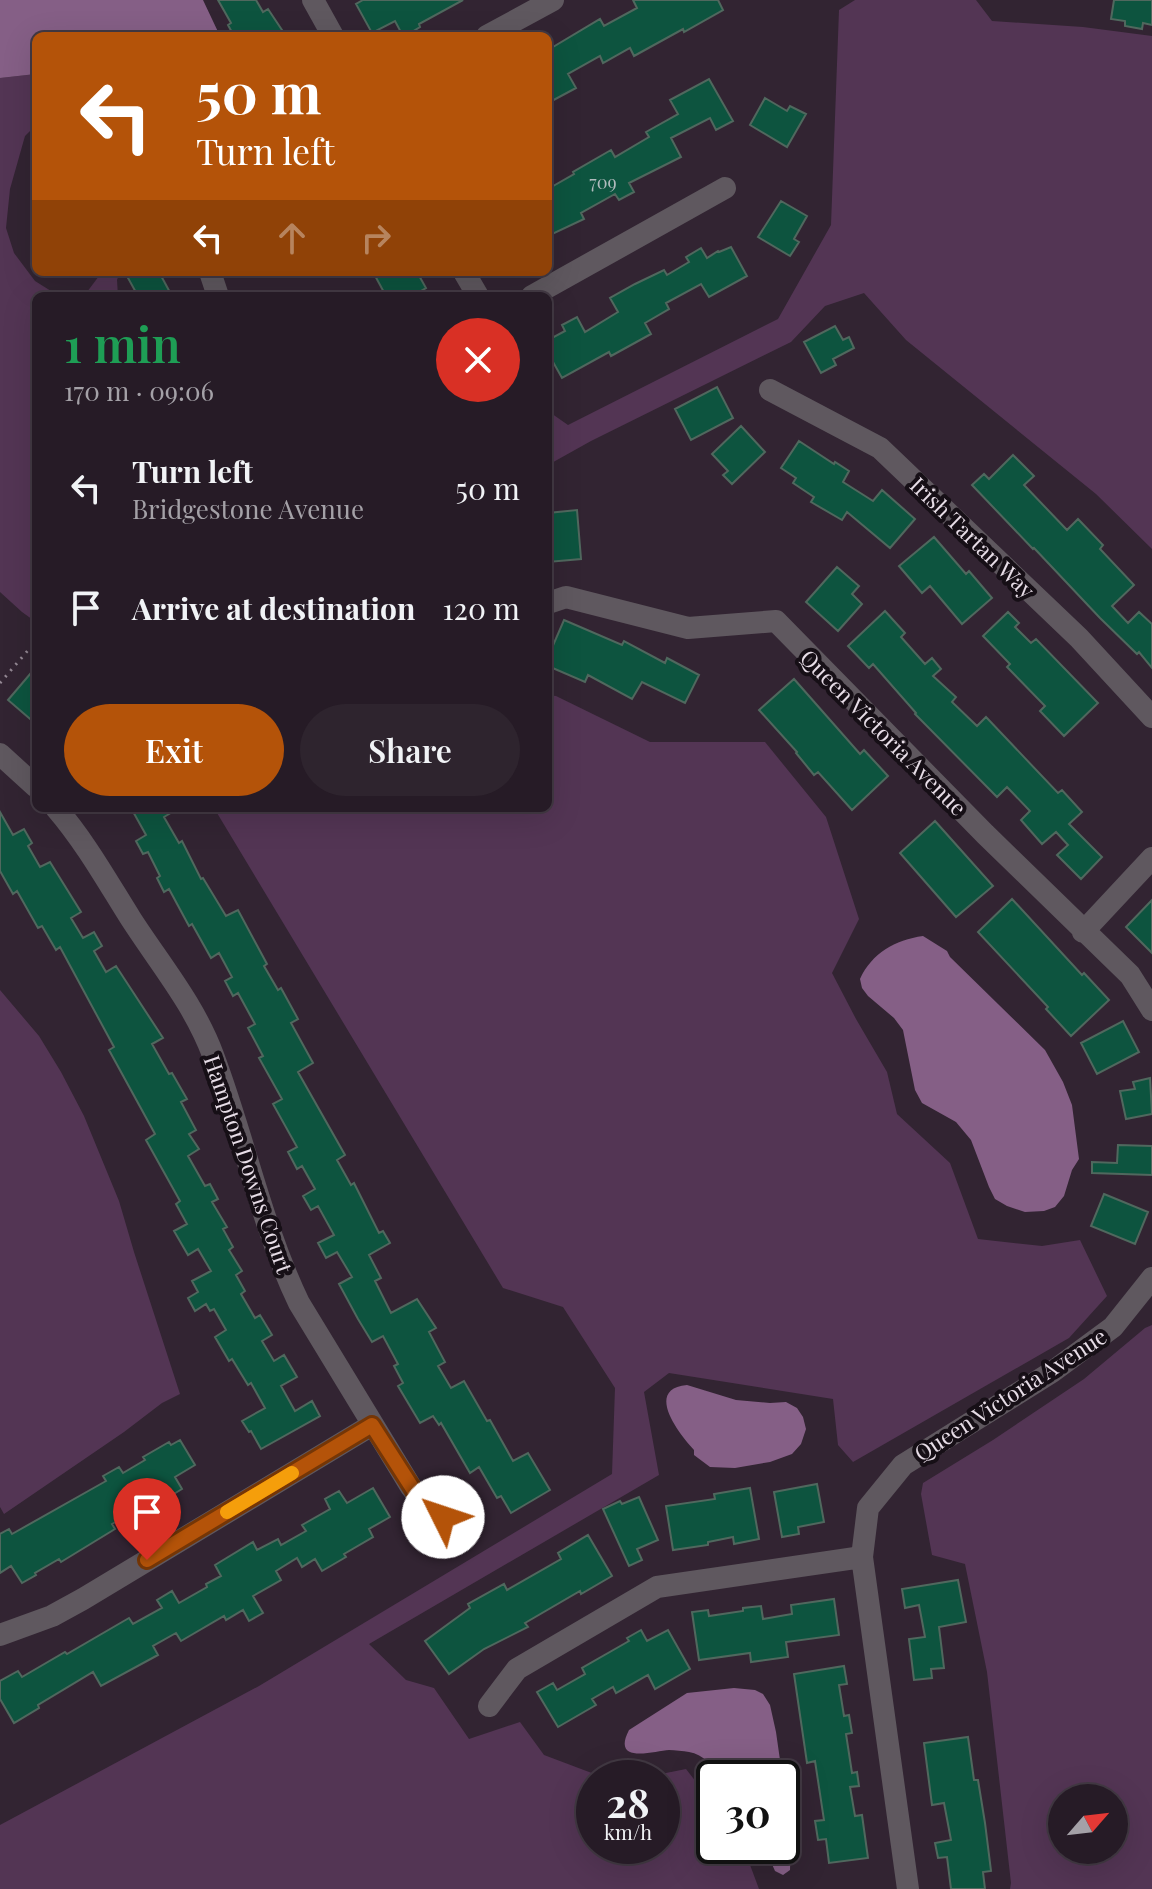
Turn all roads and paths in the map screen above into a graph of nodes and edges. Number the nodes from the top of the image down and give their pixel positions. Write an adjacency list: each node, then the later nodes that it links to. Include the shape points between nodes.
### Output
1 (313, 0): 3 (street)
2 (553, 0): 4 (street)
3 (331, 32)
4 (494, 32)
5 (725, 188): 6 (street)
6 (539, 292)
7 (770, 390): 11 (street, Irish Tartan Way, via 880,448 1079,638)
8 (552, 602): 16 (street, Queen Victoria Avenue, via 566,597 688,628 776,621)
9 (32, 646): 10 (path)
10 (0, 683)
11 (1152, 717)
12 (0, 754): 13 (street)
13 (32, 783)
14 (59, 812): 19 (street, Hampton Downs Court, via 95,858 199,1024 285,1273)
15 (1152, 858): 16 (street)
16 (1083, 932): 17 (street, Queen Victoria Avenue, via 1130,975)
17 (1152, 1010)
18 (1152, 1278): 21 (street, Queen Victoria Avenue, via 1113,1327 1052,1372 903,1465 868,1508)
19 (372, 1425): 20 (street, Hampton Downs Court, via 420,1500); 22 (street, via 83,1599)
20 (443, 1517)
21 (862, 1557): 23 (street, via 657,1587 517,1669); 24 (street, Queen Victoria Avenue)
22 (0, 1635)
23 (489, 1706)
24 (908, 1889)

